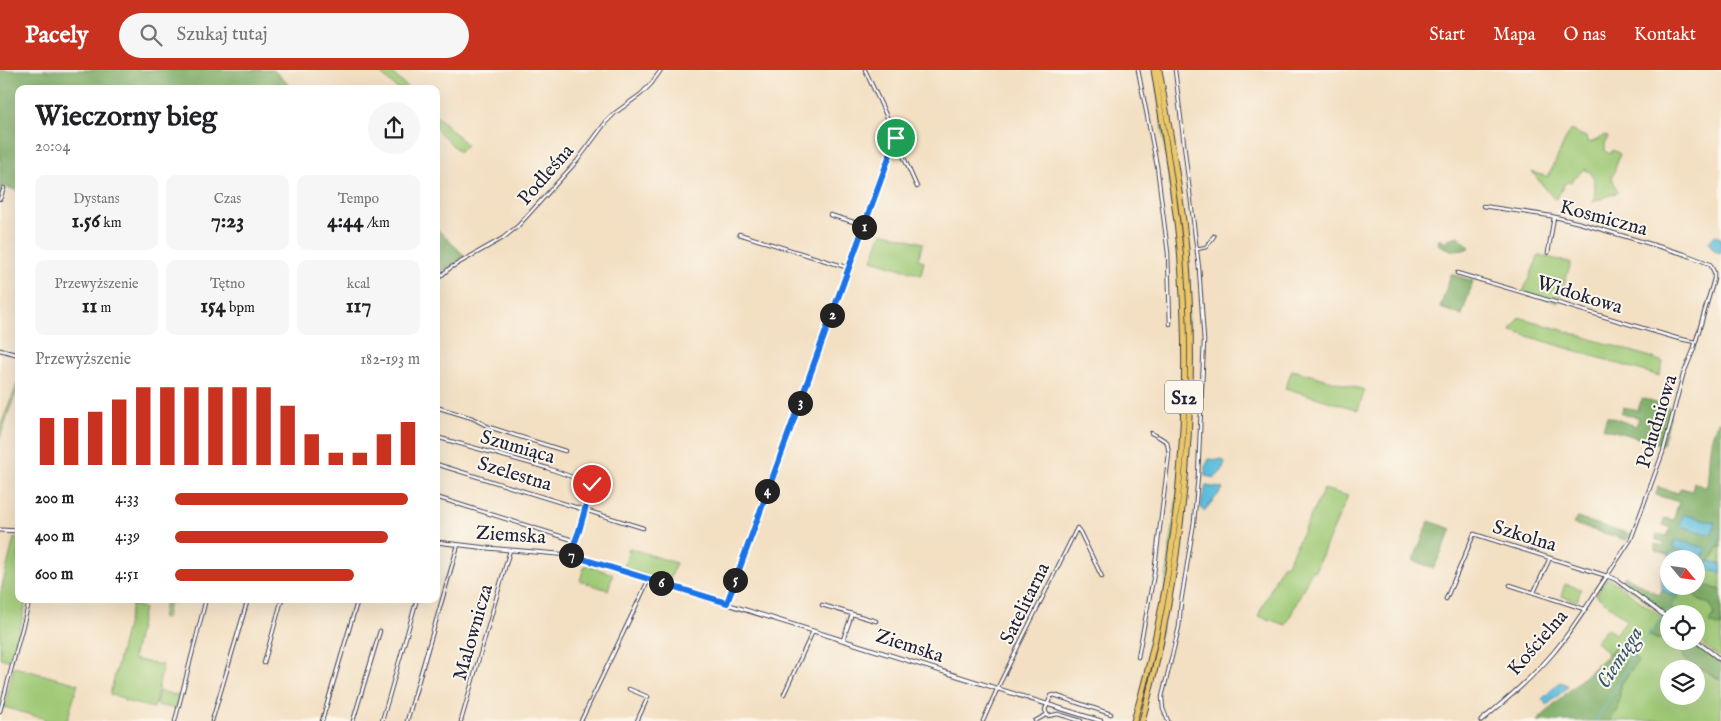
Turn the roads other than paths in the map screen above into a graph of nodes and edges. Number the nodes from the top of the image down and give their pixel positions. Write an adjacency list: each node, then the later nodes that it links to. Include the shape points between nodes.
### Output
1 (661, 70): 22 (street, Podleśna, via 651,84 606,122 577,161 518,226)
2 (865, 70): 7 (street)
3 (1138, 70): 23 (street, via 1158,166 1168,253)
4 (1154, 70): 88 (highway, S12, via 1179,240 1184,315 1184,393 1180,466 1168,567)
5 (1159, 70): 89 (highway, S12, via 1185,245 1190,399 1179,542)
6 (1175, 70): 17 (street)
7 (896, 138): 8 (street); 14 (street)
8 (917, 187)
9 (4, 188): 10 (street)
10 (0, 199)
11 (1483, 206): 13 (street, Kosmiczna)
12 (830, 215): 14 (street)
13 (1554, 217): 18 (street); 20 (street, Kosmiczna, via 1684,254 1708,262)
14 (864, 226): 19 (street)
15 (739, 234): 19 (street)
16 (1214, 236): 17 (street, via 1209,244)
17 (1197, 249): 90 (street, via 1204,327 1198,476 1179,627 1162,697)
18 (1548, 253)
19 (849, 268): 55 (street)
20 (1713, 268): 24 (street, Południowa, via 1712,286)
21 (1457, 273): 24 (street, Widokowa)
22 (440, 277)
23 (1170, 324)
24 (1695, 342): 43 (street, Południowa, via 1665,444 1631,540)
25 (0, 350): 26 (street)
26 (15, 354)
27 (440, 408): 30 (street, via 472,418 489,428)
28 (1151, 434): 65 (street, via 1167,442 1169,454 1154,574)
29 (440, 438): 33 (street, Szumiąca, via 592,484)
30 (565, 451)
31 (440, 465): 33 (street, Szelestna)
32 (440, 498): 37 (street)
33 (584, 510): 34 (street, Szelestna); 37 (street)
34 (643, 528)
35 (0, 530): 36 (street)
36 (15, 530)
37 (576, 541): 41 (street)
38 (440, 543): 39 (street, Ziemska)
39 (458, 545): 40 (street, Ziemska); 80 (street)
40 (510, 550): 41 (street, Ziemska); 81 (street, Malownicza)
41 (570, 555): 45 (street, Ziemska)
42 (1550, 558): 43 (street, Szkolna); 47 (street); 48 (street, Szkolna, via 1474,534)
43 (1607, 576): 57 (street, Kościelna); 58 (street)
44 (1102, 577): 69 (street, Satelitarna, via 1077,528)
45 (649, 579): 55 (street, Ziemska); 82 (street)
46 (1510, 585): 47 (street)
47 (1534, 592): 57 (street)
48 (1446, 600)
49 (29, 603): 72 (street)
50 (205, 603): 75 (street)
51 (247, 603): 76 (street)
52 (281, 603): 67 (street)
53 (357, 603): 77 (street)
54 (416, 603): 79 (street)
55 (727, 603): 61 (street, Ziemska)
56 (822, 604): 59 (street)
57 (1585, 609): 91 (street, Kościelna, via 1549,658)
58 (1660, 613)
59 (852, 614): 60 (street); 63 (street)
60 (876, 621)
61 (813, 630): 63 (street, Ziemska); 70 (street)
62 (380, 631): 78 (street)
63 (844, 640): 69 (street, Ziemska)
64 (1705, 648): 66 (street)
65 (1138, 657)
66 (1721, 660)
67 (264, 663)
68 (628, 688): 83 (street, via 648,697)
69 (997, 689): 71 (street, Ziemska); 84 (street, Satelitarna)
70 (784, 694)
71 (1047, 704): 73 (street, via 1054,695); 74 (street); 87 (street, Ziemska)
72 (0, 709)
73 (1111, 714)
74 (1046, 715): 85 (street); 86 (street, via 1058,714)
75 (175, 721)
76 (212, 721)
77 (322, 721)
78 (353, 721)
79 (382, 721)
80 (407, 721)
81 (461, 721)
82 (581, 721)
83 (636, 721)
84 (983, 721)
85 (1035, 721)
86 (1081, 721)
87 (1101, 721)
88 (1134, 721)
89 (1142, 721)
90 (1168, 721)
91 (1480, 721)

